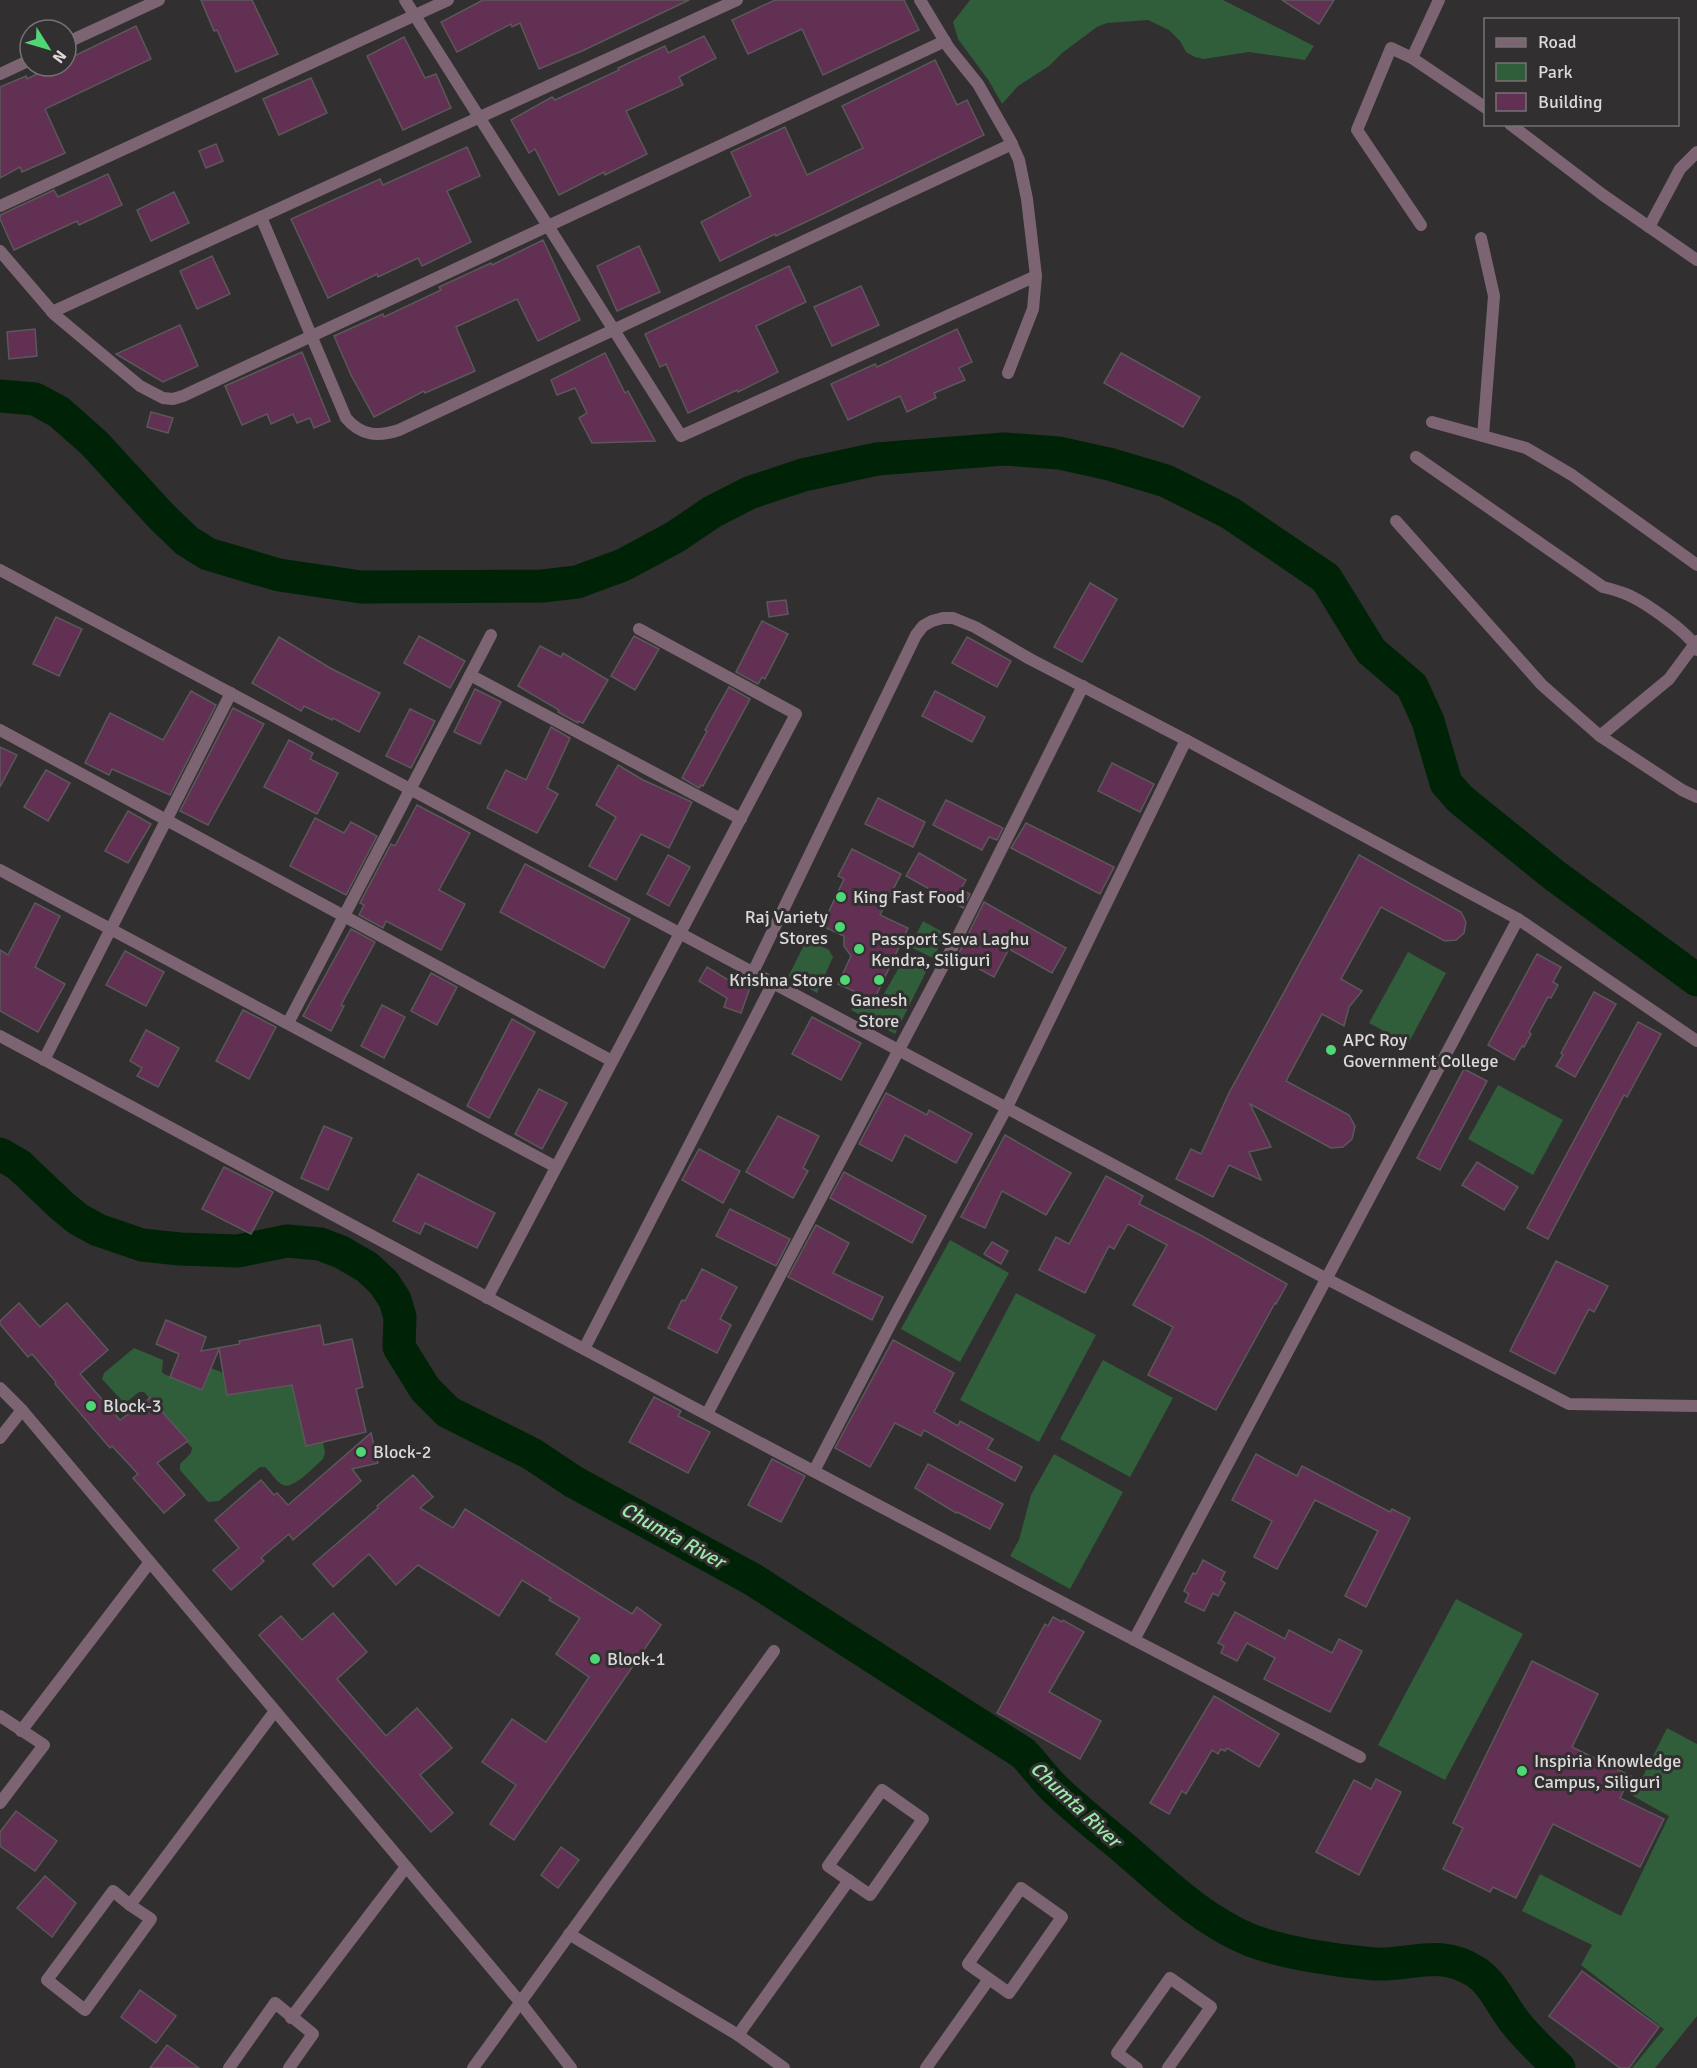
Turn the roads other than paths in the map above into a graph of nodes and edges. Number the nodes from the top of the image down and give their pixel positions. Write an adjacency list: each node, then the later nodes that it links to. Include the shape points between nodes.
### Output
1 (159, 0): 8 (street)
2 (405, 0): 7 (street)
3 (448, 0): 7 (street)
4 (737, 0): 14 (street)
5 (920, 0): 9 (street)
6 (1439, 0): 10 (street)
7 (415, 15): 14 (street); 18 (street)
8 (78, 38)
9 (945, 41): 16 (street, via 978,84); 20 (street)
10 (1412, 58): 13 (street); 21 (street, via 1390,48 1357,130)
11 (18, 66): 12 (street)
12 (0, 74)
13 (1484, 107)
14 (479, 117): 19 (street); 20 (street)
15 (1513, 126): 22 (street)
16 (1012, 144): 26 (street, via 1027,199); 28 (street)
17 (1697, 152): 22 (street, via 1680,169)
18 (0, 206)
19 (261, 217): 27 (street); 29 (street)
20 (548, 225): 28 (street); 29 (street)
21 (1421, 225)
22 (1649, 227): 25 (street)
23 (1481, 238): 32 (street, via 1494,296)
24 (0, 251): 27 (street)
25 (1697, 260)
26 (1036, 276): 28 (street, via 681,436); 30 (street, via 1033,309)
27 (52, 312): 29 (street, via 140,386 173,399)
28 (614, 330): 29 (street, via 383,435 360,431 346,418)
29 (311, 336)
30 (1008, 373)
31 (1432, 422): 32 (street)
32 (1484, 436): 35 (street, via 1526,448 1572,475)
33 (1416, 457): 39 (street, via 1603,587 1628,595 1664,618)
34 (1396, 521): 44 (street, via 1542,685)
35 (1697, 566)
36 (0, 570): 42 (street)
37 (639, 629): 48 (street, via 796,714)
38 (491, 635): 40 (street)
39 (1696, 645): 44 (street, via 1669,679)
40 (470, 675): 46 (street); 48 (street)
41 (1083, 686): 45 (street); 55 (street, via 962,621 943,618 923,626); 60 (street)
42 (231, 693): 46 (street); 49 (street)
43 (0, 730): 49 (street)
44 (1600, 736): 47 (street)
45 (1186, 740): 52 (street); 63 (street)
46 (410, 789): 51 (street); 54 (street)
47 (1697, 797)
48 (741, 819): 54 (street)
49 (166, 820): 51 (street); 53 (street)
50 (0, 870): 53 (street)
51 (344, 916): 57 (street); 62 (street)
52 (1518, 919): 59 (street); 65 (street)
53 (111, 929): 57 (street); 61 (street)
54 (680, 933): 55 (street); 62 (street)
55 (753, 972): 56 (street)
56 (774, 983): 60 (street); 67 (street)
57 (288, 1023): 64 (street)
58 (0, 1036): 61 (street)
59 (1697, 1041)
60 (899, 1049): 63 (street); 71 (street)
61 (44, 1060): 66 (street)
62 (612, 1061): 64 (street)
63 (1007, 1107): 65 (street); 73 (street)
64 (556, 1167): 66 (street)
65 (1325, 1278): 69 (street, via 1569,1404); 75 (street)
66 (487, 1298): 67 (street)
67 (584, 1349): 71 (street)
68 (0, 1388): 70 (street)
69 (1697, 1406)
70 (22, 1410): 72 (street); 74 (street)
71 (707, 1414): 73 (street)
72 (0, 1438)
73 (814, 1471): 75 (street)
74 (150, 1562): 77 (street); 79 (street)
75 (1134, 1640): 80 (street)
76 (774, 1651): 85 (street)
77 (274, 1711): 82 (street); 84 (street)
78 (0, 1716): 79 (street)
79 (21, 1731): 81 (street, via 44,1744)
80 (1360, 1757)
81 (0, 1803)
82 (406, 1867): 87 (street); 88 (street)
83 (849, 1880): 83 (street, via 870,1895 923,1819 882,1790 828,1866); 89 (street)
84 (130, 1905): 84 (street, via 151,1919 85,2010 47,1980 113,1891)
85 (569, 1934): 87 (street); 89 (street)
86 (989, 1978): 86 (street, via 1009,1993 1062,1917 1021,1888 968,1964); 95 (street)
87 (520, 2002): 92 (street); 93 (street)
88 (291, 2018): 90 (street, via 275,2004); 91 (street, via 313,2034)
89 (738, 2035): 94 (street)
90 (229, 2068)
91 (289, 2068)
92 (473, 2068)
93 (571, 2068)
94 (784, 2068)
95 (927, 2068)
96 (1137, 2068): 97 (street, via 1117,2053 1170,1978 1211,2007)
97 (1168, 2068)

